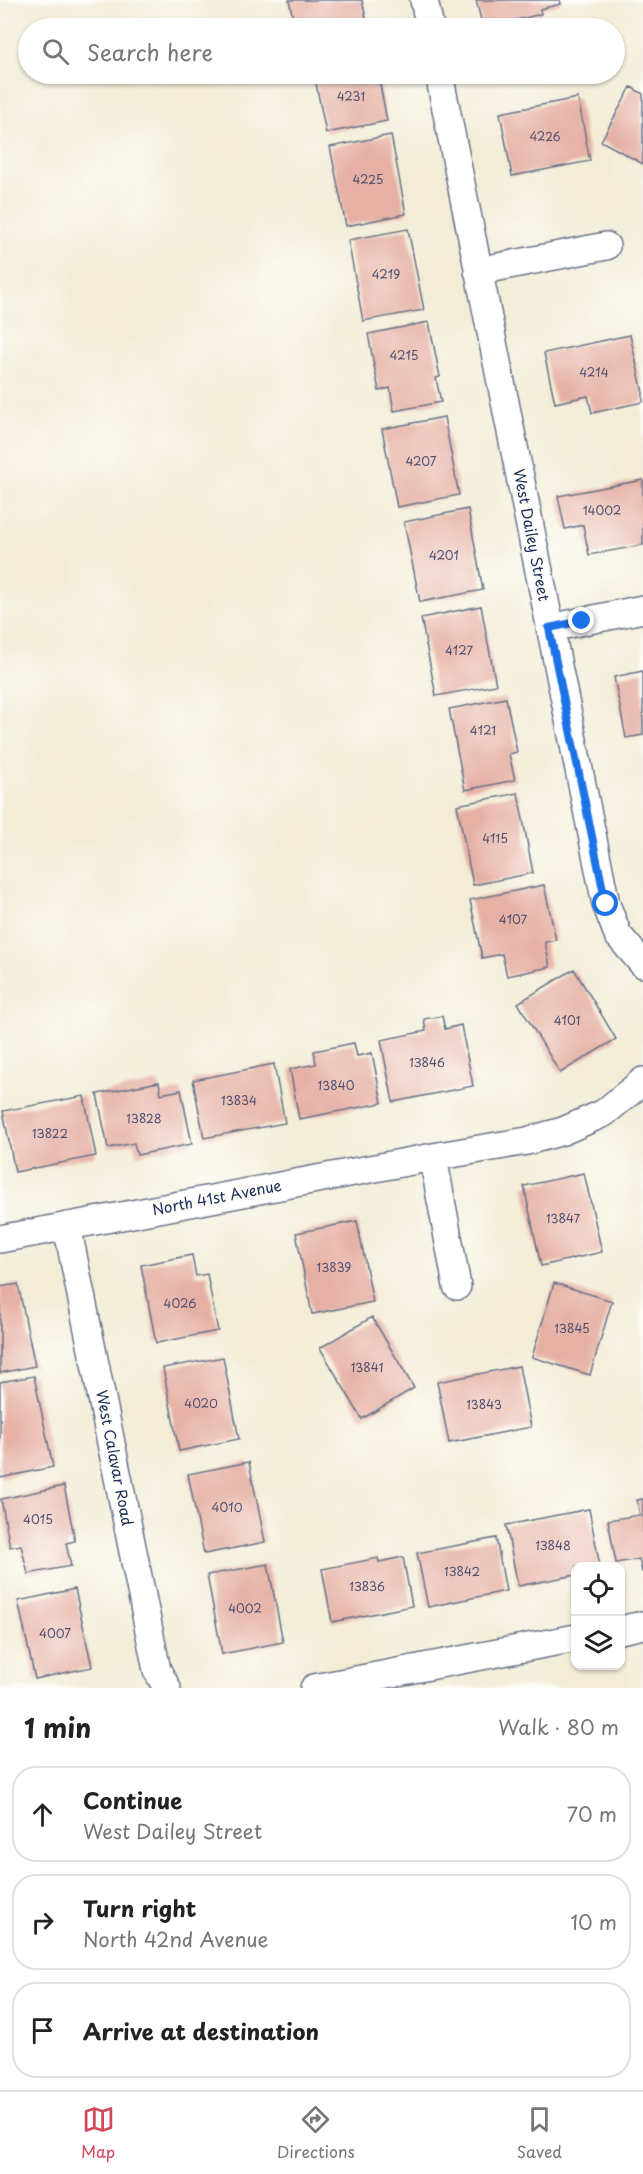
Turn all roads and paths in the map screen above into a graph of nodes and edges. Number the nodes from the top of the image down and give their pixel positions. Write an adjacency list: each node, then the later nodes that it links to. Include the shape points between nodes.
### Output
1 (424, 0): 2 (street)
2 (428, 18)
3 (441, 84): 5 (street, West Dailey Street)
4 (606, 246): 5 (street)
5 (478, 271): 7 (street, West Dailey Street)
6 (643, 609): 7 (street)
7 (549, 628): 8 (street, West Dailey Street, via 606,904 618,935)
8 (643, 964)
9 (643, 1081): 10 (street, North 41st Avenue, via 604,1113 563,1131 527,1141)
10 (433, 1156): 11 (street, North 41st Avenue); 13 (street)
11 (68, 1226): 12 (street, North 41st Avenue); 17 (street, West Calavar Road, via 157,1670)
12 (0, 1239)
13 (457, 1286)
14 (643, 1626): 15 (street)
15 (625, 1629)
16 (571, 1639): 18 (street)
17 (167, 1688)
18 (314, 1688)

